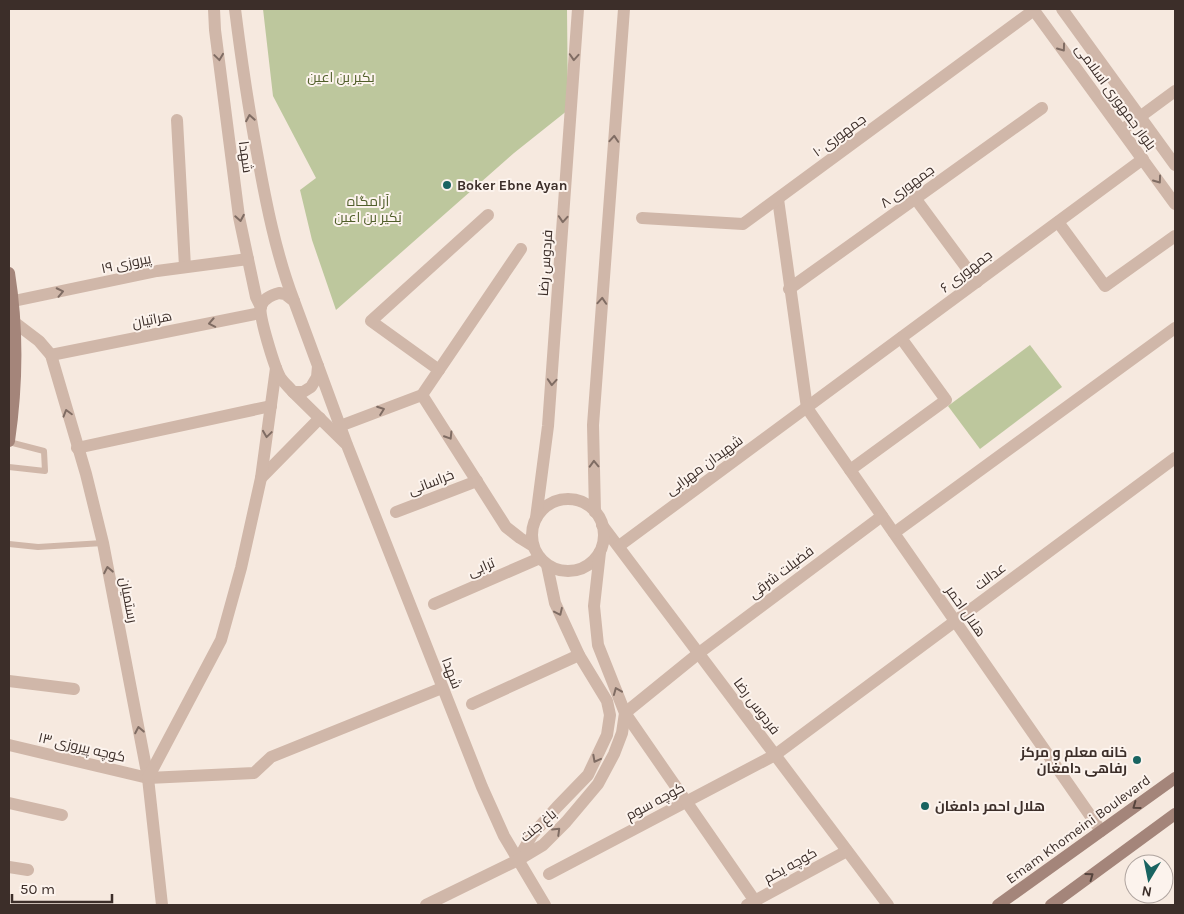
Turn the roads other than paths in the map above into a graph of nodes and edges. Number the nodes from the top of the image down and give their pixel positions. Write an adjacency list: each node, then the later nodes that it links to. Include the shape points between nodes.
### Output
1 (214, 9): 22 (street, شهدا, one-way to 22, via 239,217)
2 (235, 9): 27 (street, شهدا, one-way to 2, via 263,190)
3 (578, 9): 54 (street, فردوس رضا, one-way to 54, via 548,426)
4 (624, 9): 52 (street, one-way to 4, via 593,426)
5 (1062, 9): 9 (street, بلوار جمهوری اسلامی)
6 (1034, 10): 11 (street, بلوار جمهوری اسلامی, one-way to 11); 15 (street, جمهوری ۱۰)
7 (1175, 91): 9 (street)
8 (1042, 108): 14 (street, جمهوری ۸)
9 (1140, 117): 11 (street); 13 (street, بلوار جمهوری اسلامی)
10 (177, 120): 23 (street)
11 (1122, 130): 12 (street, بلوار جمهوری اسلامی)
12 (1143, 159): 16 (street, بلوار جمهوری اسلامی, one-way to 16); 19 (street, جمهوری ۶)
13 (1175, 165)
14 (915, 198): 25 (street); 26 (street, جمهوری ۸)
15 (778, 199): 18 (street, جمهوری ۱۰, via 744,224); 26 (street)
16 (1175, 204)
17 (488, 215): 36 (street, via 372,321)
18 (642, 218)
19 (1058, 222): 20 (street, via 1105,286); 25 (street, جمهوری ۶)
20 (1175, 236)
21 (521, 249): 36 (street)
22 (248, 259): 23 (street, پیروزی ۱۹); 29 (street, شهدا)
23 (185, 268): 28 (street, پیروزی ۱۹, one-way to 23)
24 (9, 273): 28 (main road)
25 (977, 282): 32 (street, جمهوری ۶)
26 (789, 289): 40 (street)
27 (294, 301): 29 (street, via 279,293 268,297); 34 (street, شهدا)
28 (11, 302): 30 (main road)
29 (260, 310): 33 (street, هراتیان, one-way to 33); 35 (street, شهدا)
30 (14, 322): 33 (street, رستمیان); 43 (main road, via 15,365)
31 (1175, 328): 56 (street)
32 (901, 338): 40 (street, جمهوری ۶); 48 (street, via 946,400)
33 (51, 355): 45 (street, رستمیان, one-way to 33)
34 (318, 366): 37 (street, via 317,377 311,387 303,392); 42 (street, شهدا)
35 (276, 368): 37 (street, شهدا); 39 (street)
36 (439, 370): 38 (street)
37 (293, 392): 41 (street, شهدا)
38 (422, 395): 42 (street, one-way to 38); 50 (street, one-way to 50)
39 (271, 406): 45 (street); 49 (street, one-way to 49)
40 (807, 408): 48 (street, هلال احمر); 60 (street, شهیدان مهرابی)
41 (320, 418): 44 (street, شهدا); 49 (street)
42 (340, 426): 44 (street, شهدا)
43 (9, 442): 47 (lane, via 44,451 45,471)
44 (347, 445): 68 (street, شهدا)
45 (77, 448): 57 (street, رستمیان)
46 (1175, 458): 64 (street, عدالت)
47 (9, 467)
48 (850, 470): 53 (street, هلال احمر)
49 (261, 478): 74 (street, via 221,640)
50 (477, 481): 51 (street, خراسانی); 59 (street, via 506,527)
51 (396, 512)
52 (596, 512): 54 (street, via 571,500 557,501); 55 (street)
53 (882, 516): 56 (street, هلال احمر); 65 (street, فضیلت شرقی)
54 (536, 518): 59 (street)
55 (602, 524): 60 (street, فردوس رضا); 61 (street, via 604,539)
56 (894, 533): 64 (street, هلال احمر)
57 (103, 543): 58 (lane, via 38,547); 74 (street, رستمیان, one-way to 57)
58 (9, 544)
59 (533, 546): 62 (street)
60 (619, 546): 65 (street, فردوس رضا)
61 (600, 552): 62 (street, via 592,562 570,571 558,570); 71 (street, one-way to 61, via 598,645 594,606)
62 (543, 561): 63 (street, ترابی); 66 (street, باغ جنت, one-way to 66, via 555,603)
63 (434, 604)
64 (955, 621): 73 (street, عدالت); 80 (street, هلال احمر)
65 (698, 653): 71 (street, فضیلت شرقی); 73 (street, فردوس رضا)
66 (579, 655): 70 (street); 82 (street, باغ جنت, one-way to 82, via 607,701 610,715 608,735 588,775 532,836)
67 (9, 681): 69 (street)
68 (442, 688): 74 (street, کوچه پیروزی ۱۳, via 271,757 254,773); 82 (street, شهدا, via 492,813)
69 (74, 689)
70 (472, 704)
71 (625, 713): 76 (street); 82 (street, باغ جنت, one-way to 71, via 543,844 598,784 620,740)
72 (9, 745): 74 (street, کوچه پیروزی ۱۳)
73 (775, 755): 76 (street, کوچه سوم); 81 (street, فردوس رضا)
74 (148, 778): 87 (street, رستمیان)
75 (1175, 778): 80 (main road, Emam Khomeini Boulevard, one-way to 80)
76 (687, 802): 85 (street, کوچه سوم); 86 (street)
77 (9, 804): 79 (street)
78 (1175, 814): 92 (main road, one-way to 78)
79 (62, 815)
80 (1101, 831): 91 (main road, Emam Khomeini Boulevard)
81 (847, 851): 86 (street, کوچه یکم); 90 (street, فردوس رضا)
82 (518, 860): 88 (street); 89 (street, شهدا)
83 (9, 867): 84 (street)
84 (28, 870)
85 (549, 874)
86 (751, 903)
87 (162, 905)
88 (426, 905)
89 (545, 905)
90 (888, 905)
91 (998, 905)
92 (1051, 905)

